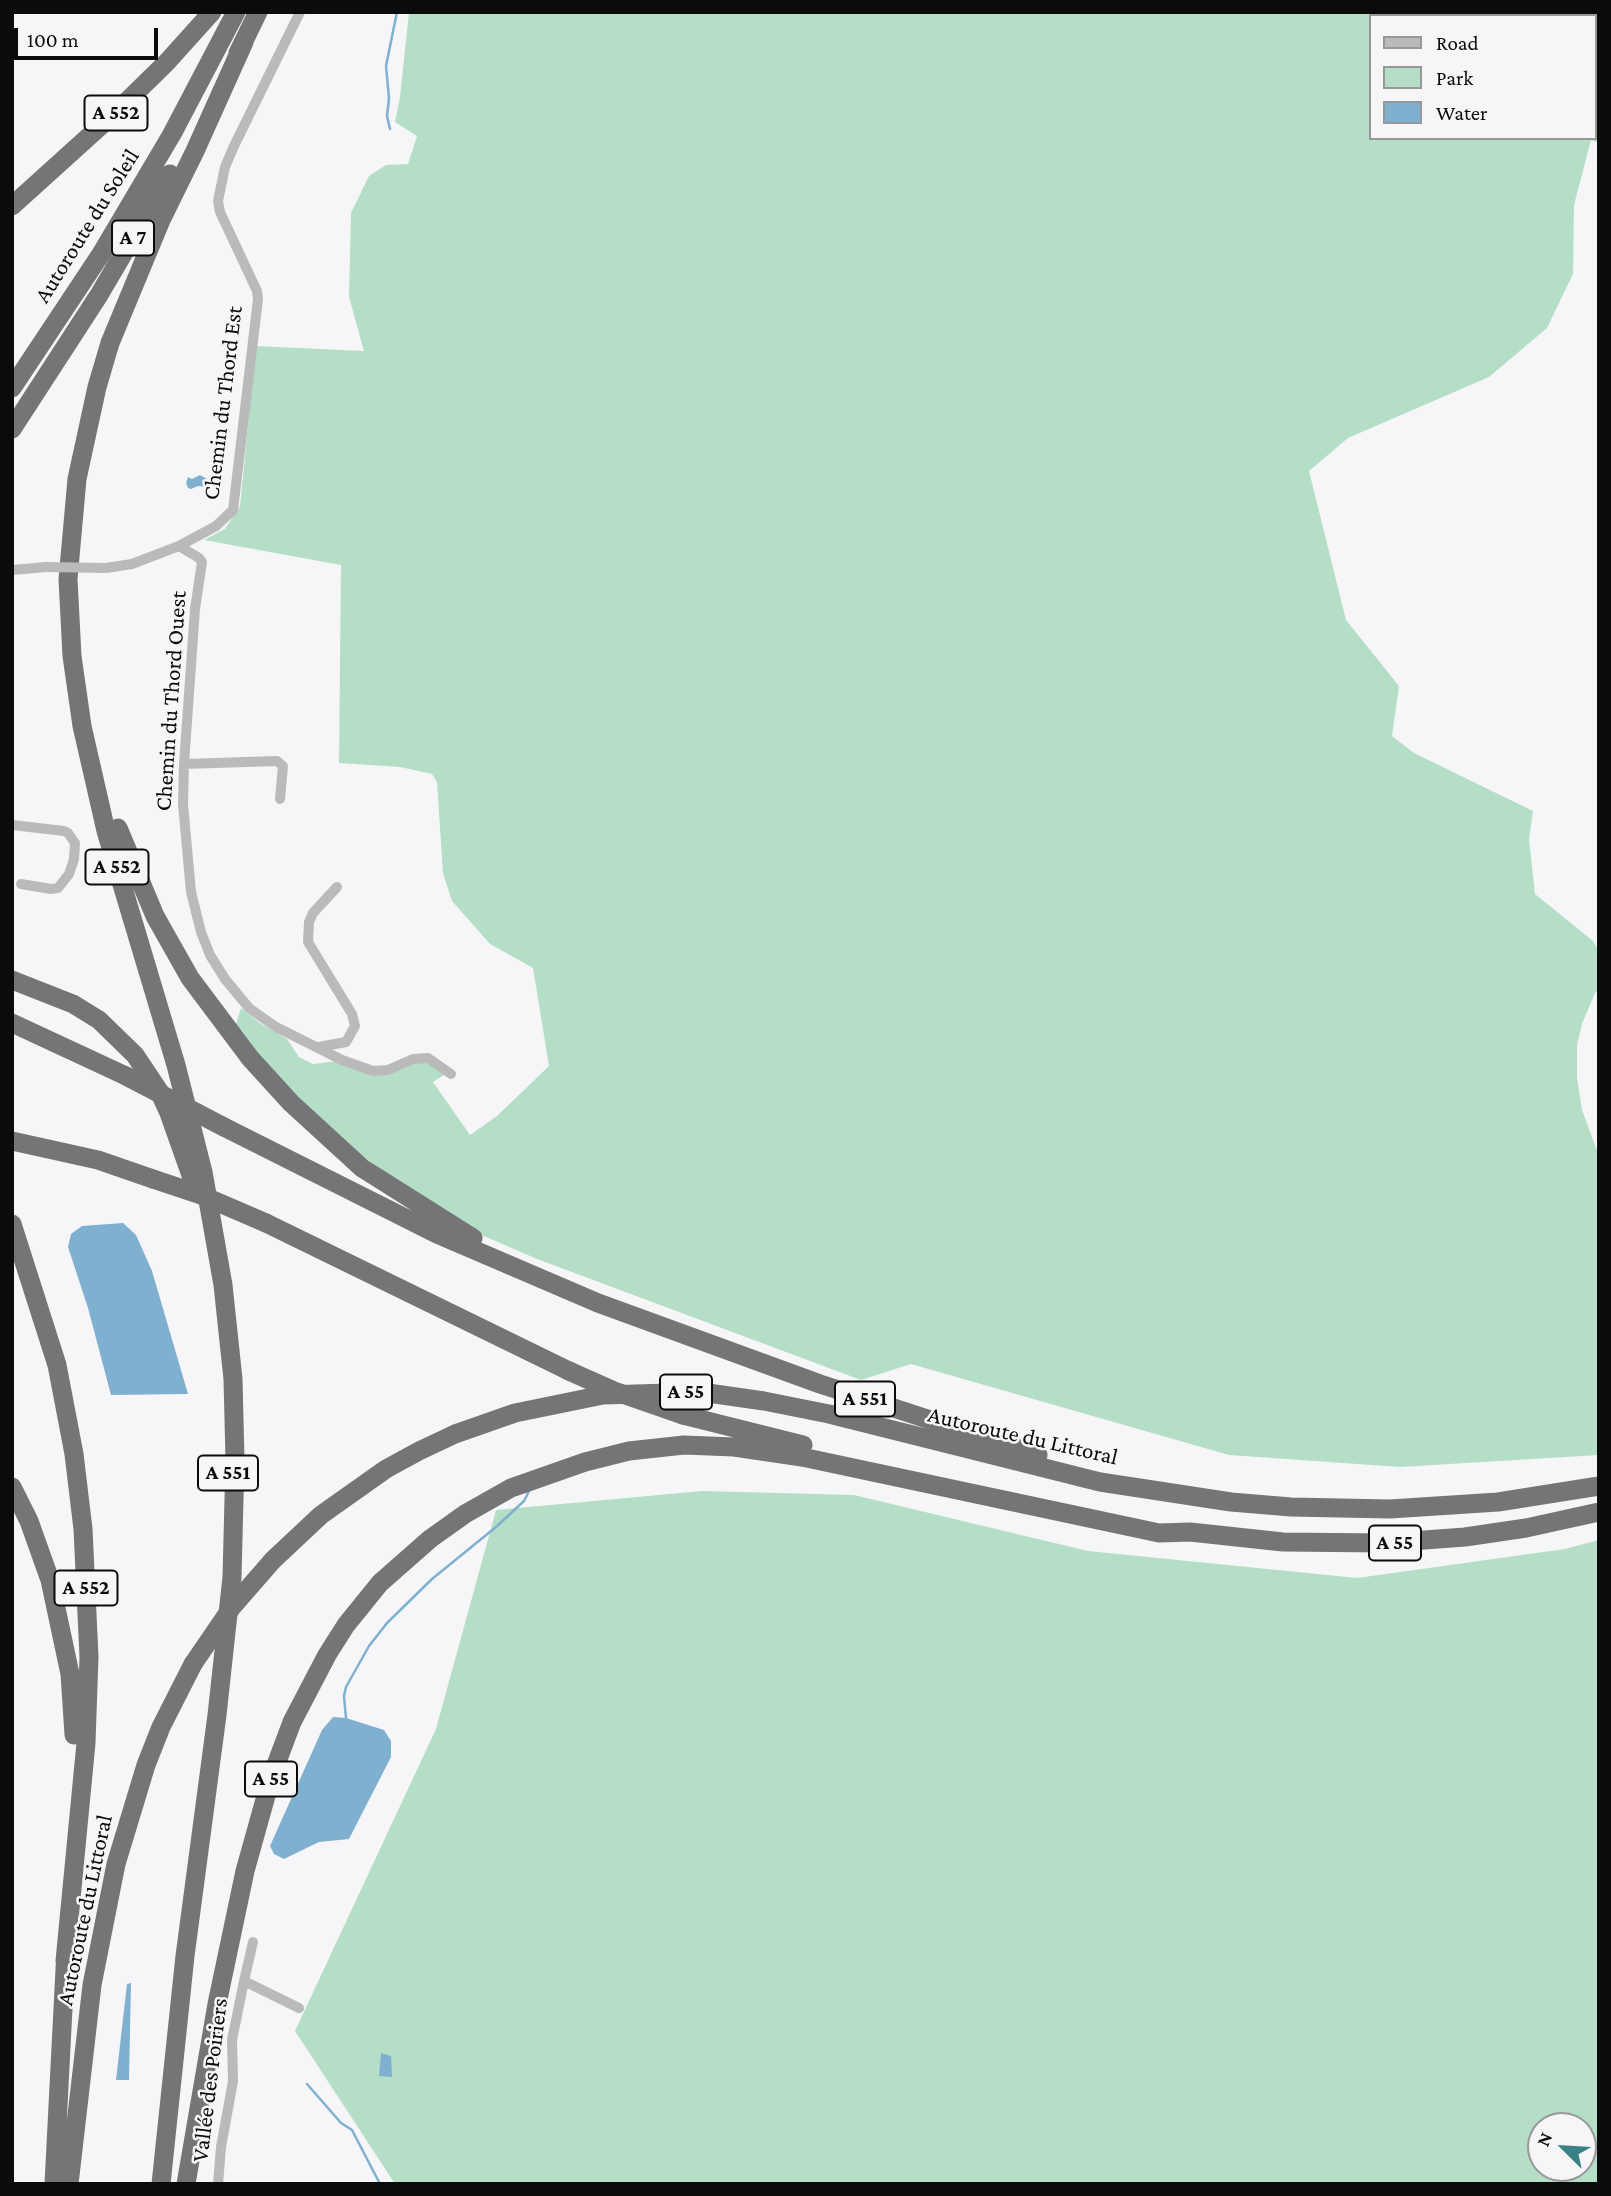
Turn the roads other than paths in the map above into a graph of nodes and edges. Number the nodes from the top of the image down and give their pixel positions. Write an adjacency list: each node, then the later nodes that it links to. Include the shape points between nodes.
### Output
1 (212, 12): 6 (highway, A 552, via 117,113)
2 (236, 12): 7 (highway, Autoroute du Soleil / A 7, via 101,254)
3 (258, 12): 5 (highway, Autoroute du Soleil / A 7)
4 (300, 12): 9 (street, Chemin du Thord Est, via 230,157 218,201 258,299 233,509 216,526)
5 (244, 42): 8 (highway, Autoroute du Soleil / A 7, via 142,223); 11 (highway, A 552, via 125,302 96,387 76,479 68,579)
6 (12, 206)
7 (12, 388)
8 (12, 429)
9 (179, 546): 10 (street, Chemin du Thord Est, bridge, via 132,564 106,568); 12 (street, Chemin du Thord Ouest, via 202,562)
10 (12, 570)
11 (72, 656): 23 (highway, A 552, via 104,786 126,850 155,916 230,1035 290,1103 362,1168 458,1230); 29 (highway, A 552, via 97,792 190,1117 223,1285 233,1379 235,1460 232,1577)
12 (184, 764): 13 (street, via 277,761 283,766); 19 (street, Chemin du Thord Ouest, via 188,874 210,955 250,1008 276,1027)
13 (280, 799)
14 (12, 825): 15 (street, via 64,831 75,843 69,874 58,888)
15 (20, 884)
16 (337, 887): 19 (street, via 313,913 308,942 352,1014 355,1027 346,1042)
17 (12, 981): 29 (highway, A 551, via 73,1004 126,1044 159,1091 189,1164 216,1289 226,1391 227,1496)
18 (12, 1023): 23 (highway, A 551, bridge, via 437,1234)
19 (319, 1047): 20 (street, Chemin du Thord Ouest, via 373,1071 420,1057)
20 (451, 1074)
21 (17, 1141): 28 (highway, bridge, via 98,1160 201,1195 569,1371 683,1415)
22 (12, 1224): 31 (highway, A 552, via 57,1365 83,1530 89,1657 86,1743)
23 (598, 1303): 24 (highway, A 551, via 820,1384)
24 (1136, 1486): 25 (highway, Autoroute du Littoral / A 55, via 1231,1502 1390,1509 1498,1502); 35 (highway, Autoroute du Littoral / A 55, bridge, via 1064,1474 764,1401 701,1392 603,1395 515,1413 455,1434 386,1469 321,1515 273,1560 232,1607 175,1698 146,1765 116,1864 92,1985)
25 (1599, 1486)
26 (12, 1487): 31 (highway, A 552, via 50,1580 70,1674 74,1760)
27 (1599, 1512): 28 (highway, A 55, via 1526,1528 1384,1544 1283,1542)
28 (1190, 1532): 37 (highway, A 55, via 1159,1533 802,1457 684,1445 629,1451 559,1471 511,1489 465,1514 402,1561 373,1591 327,1655 292,1722 245,1871)
29 (217, 1715): 36 (highway, A 552)
30 (253, 1942): 32 (street, Vallée des Poiriers)
31 (65, 1961): 34 (highway, A 552)
32 (244, 1981): 33 (street); 38 (street, Vallée des Poiriers, via 232,2040 233,2081)
33 (299, 2008)
34 (54, 2184)
35 (69, 2184)
36 (161, 2184)
37 (186, 2184)
38 (218, 2184)

